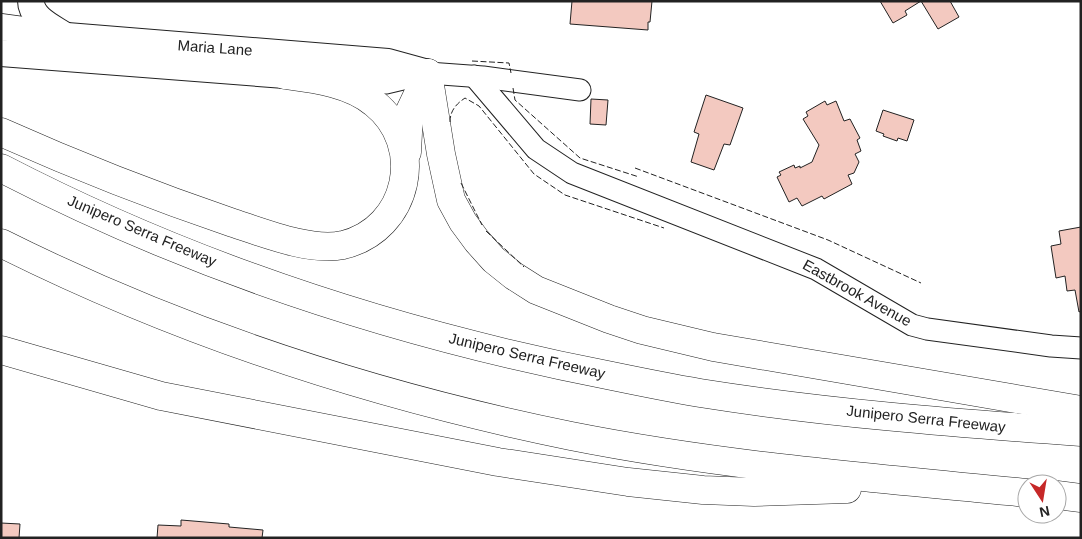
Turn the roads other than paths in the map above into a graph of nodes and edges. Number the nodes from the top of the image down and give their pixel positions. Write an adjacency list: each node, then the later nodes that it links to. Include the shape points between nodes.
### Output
1 (31, 1): 3 (main road, via 41,20)
2 (1, 27): 3 (main road, Maria Lane)
3 (67, 36): 5 (main road, Maria Lane, via 388,62)
4 (1, 53): 6 (main road, Maria Lane)
5 (428, 73): 6 (street, Maria Lane, via 386,83); 7 (street, Maria Lane); 11 (highway, via 409,113); 15 (highway, via 451,200 472,235 494,260 536,290 642,330 713,347)
6 (285, 75): 11 (highway, via 339,86 375,103 397,131 405,160)
7 (474, 76): 8 (street, Maria Lane); 13 (street, Eastbrook Avenue, via 536,150 572,173 816,268 912,325)
8 (580, 90)
9 (1, 132): 11 (highway, via 186,207 296,242 320,246 342,245 364,238 381,225 400,196)
10 (1, 168): 16 (highway, Junipero Serra Freeway, via 143,234 250,276 360,314 473,346 708,394 970,424)
11 (405, 176)
12 (1, 243): 17 (highway, via 115,296 227,340 456,410 572,436 691,456)
13 (1081, 348)
14 (1, 350): 17 (highway, via 161,396 564,473 746,492)
15 (1081, 410)
16 (1081, 432)
17 (936, 484): 18 (highway)
18 (1017, 492)
19 (1067, 496): 20 (highway)
20 (1081, 498)

